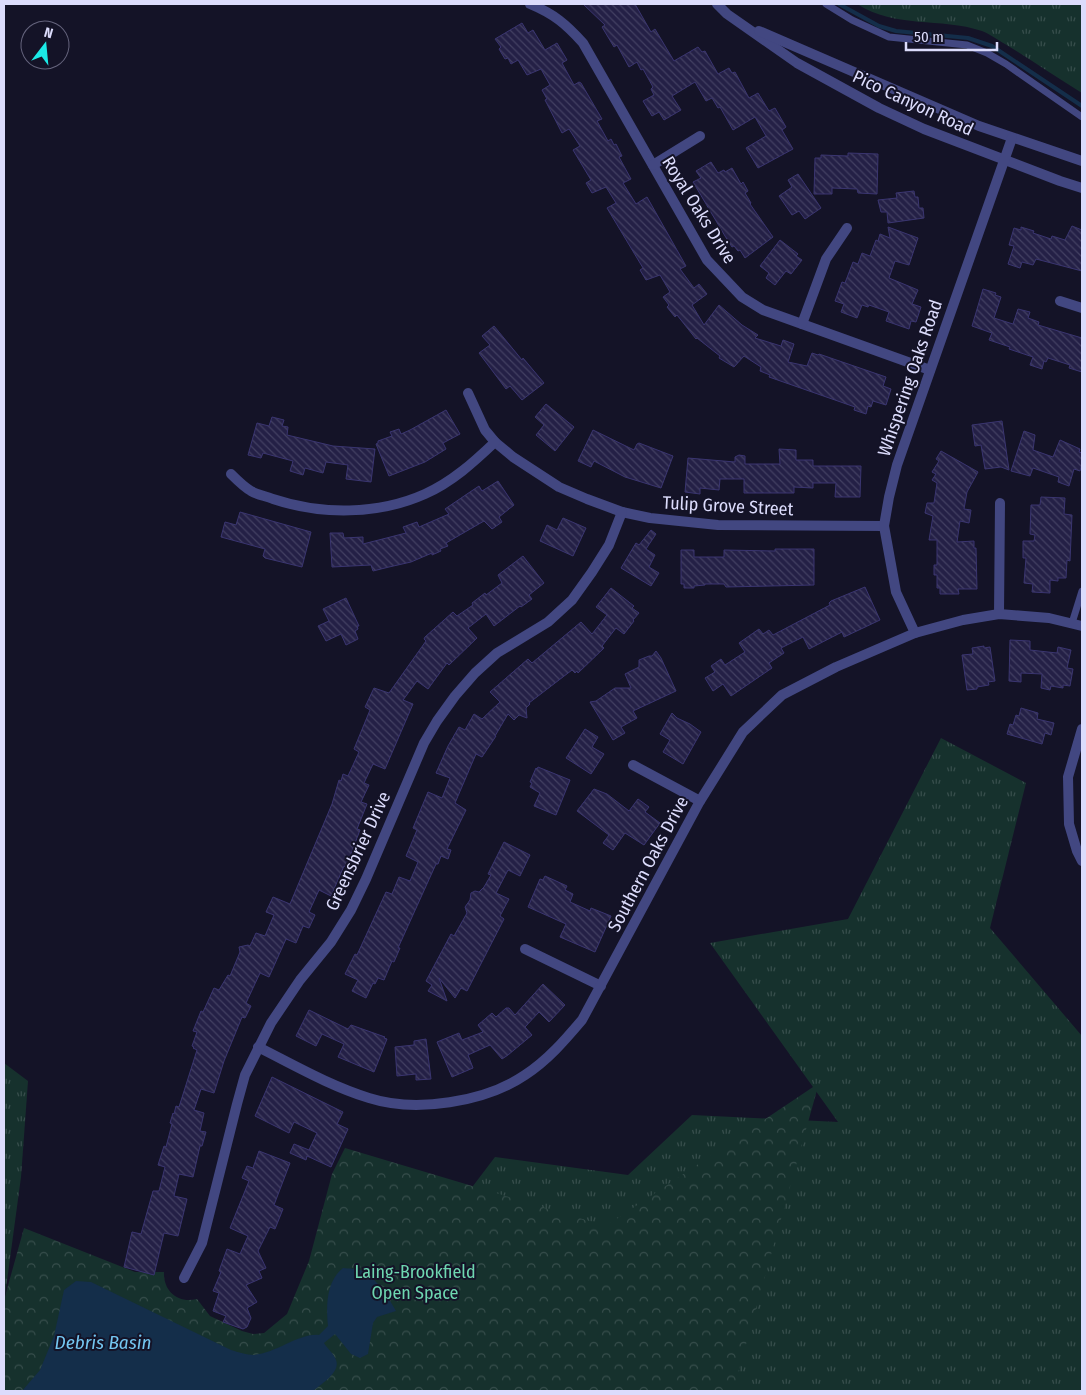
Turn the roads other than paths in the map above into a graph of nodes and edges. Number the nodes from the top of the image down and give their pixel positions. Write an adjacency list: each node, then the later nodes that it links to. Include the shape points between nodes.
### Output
1 (530, 4): 10 (street, Royal Oaks Drive, via 548,11 583,43)
2 (718, 4): 4 (street, Pico Canyon Road)
3 (826, 4): 5 (lane, via 889,37 967,45 987,53)
4 (742, 24): 7 (street, Pico Canyon Road); 8 (street, Pico Canyon Road, via 797,63 880,108)
5 (1082, 117)
6 (700, 136): 10 (street)
7 (1012, 138): 8 (street, Whispering Oaks Road); 9 (street, Pico Canyon Road)
8 (1004, 160): 11 (street, Pico Canyon Road); 16 (street, Whispering Oaks Road)
9 (1082, 161)
10 (653, 166): 15 (street, Royal Oaks Drive, via 707,260 724,279 763,310)
11 (1082, 188)
12 (847, 228): 15 (street, via 826,258)
13 (1060, 301): 14 (street)
14 (1082, 308)
15 (802, 324): 16 (street, Royal Oaks Drive)
16 (930, 370): 22 (street, Whispering Oaks Road, via 897,465)
17 (468, 394): 18 (street, Tulip Grove Street, via 485,430)
18 (495, 442): 19 (street, via 473,463 426,494 399,504 367,509 329,510 290,505 252,492); 21 (street, Tulip Grove Street, via 559,487)
19 (231, 474)
20 (1000, 503): 24 (street)
21 (622, 512): 22 (street, Tulip Grove Street, via 718,525); 34 (street, Greensbrier Drive, via 608,545 572,600 548,622 497,654 470,679 437,721 424,743 351,910 284,1003)
22 (884, 526): 27 (street, Whispering Oaks Road, via 896,592)
23 (1082, 591): 25 (lane)
24 (999, 614): 25 (street, Southern Oaks Drive); 27 (street, Southern Oaks Drive)
25 (1072, 623): 26 (street, Southern Oaks Drive)
26 (1082, 626)
27 (915, 633): 30 (street, Southern Oaks Drive, via 836,667 782,695 743,732)
28 (1082, 729): 31 (street, via 1068,777 1069,824)
29 (633, 765): 30 (street)
30 (700, 801): 33 (street, Southern Oaks Drive)
31 (1082, 861)
32 (525, 949): 33 (street)
33 (601, 986): 34 (street, Southern Oaks Drive, via 582,1020 558,1049 525,1075 492,1093 447,1103 409,1104 370,1098)
34 (258, 1047): 35 (street, Greensbrier Drive, via 237,1104 202,1243)
35 (184, 1278)

